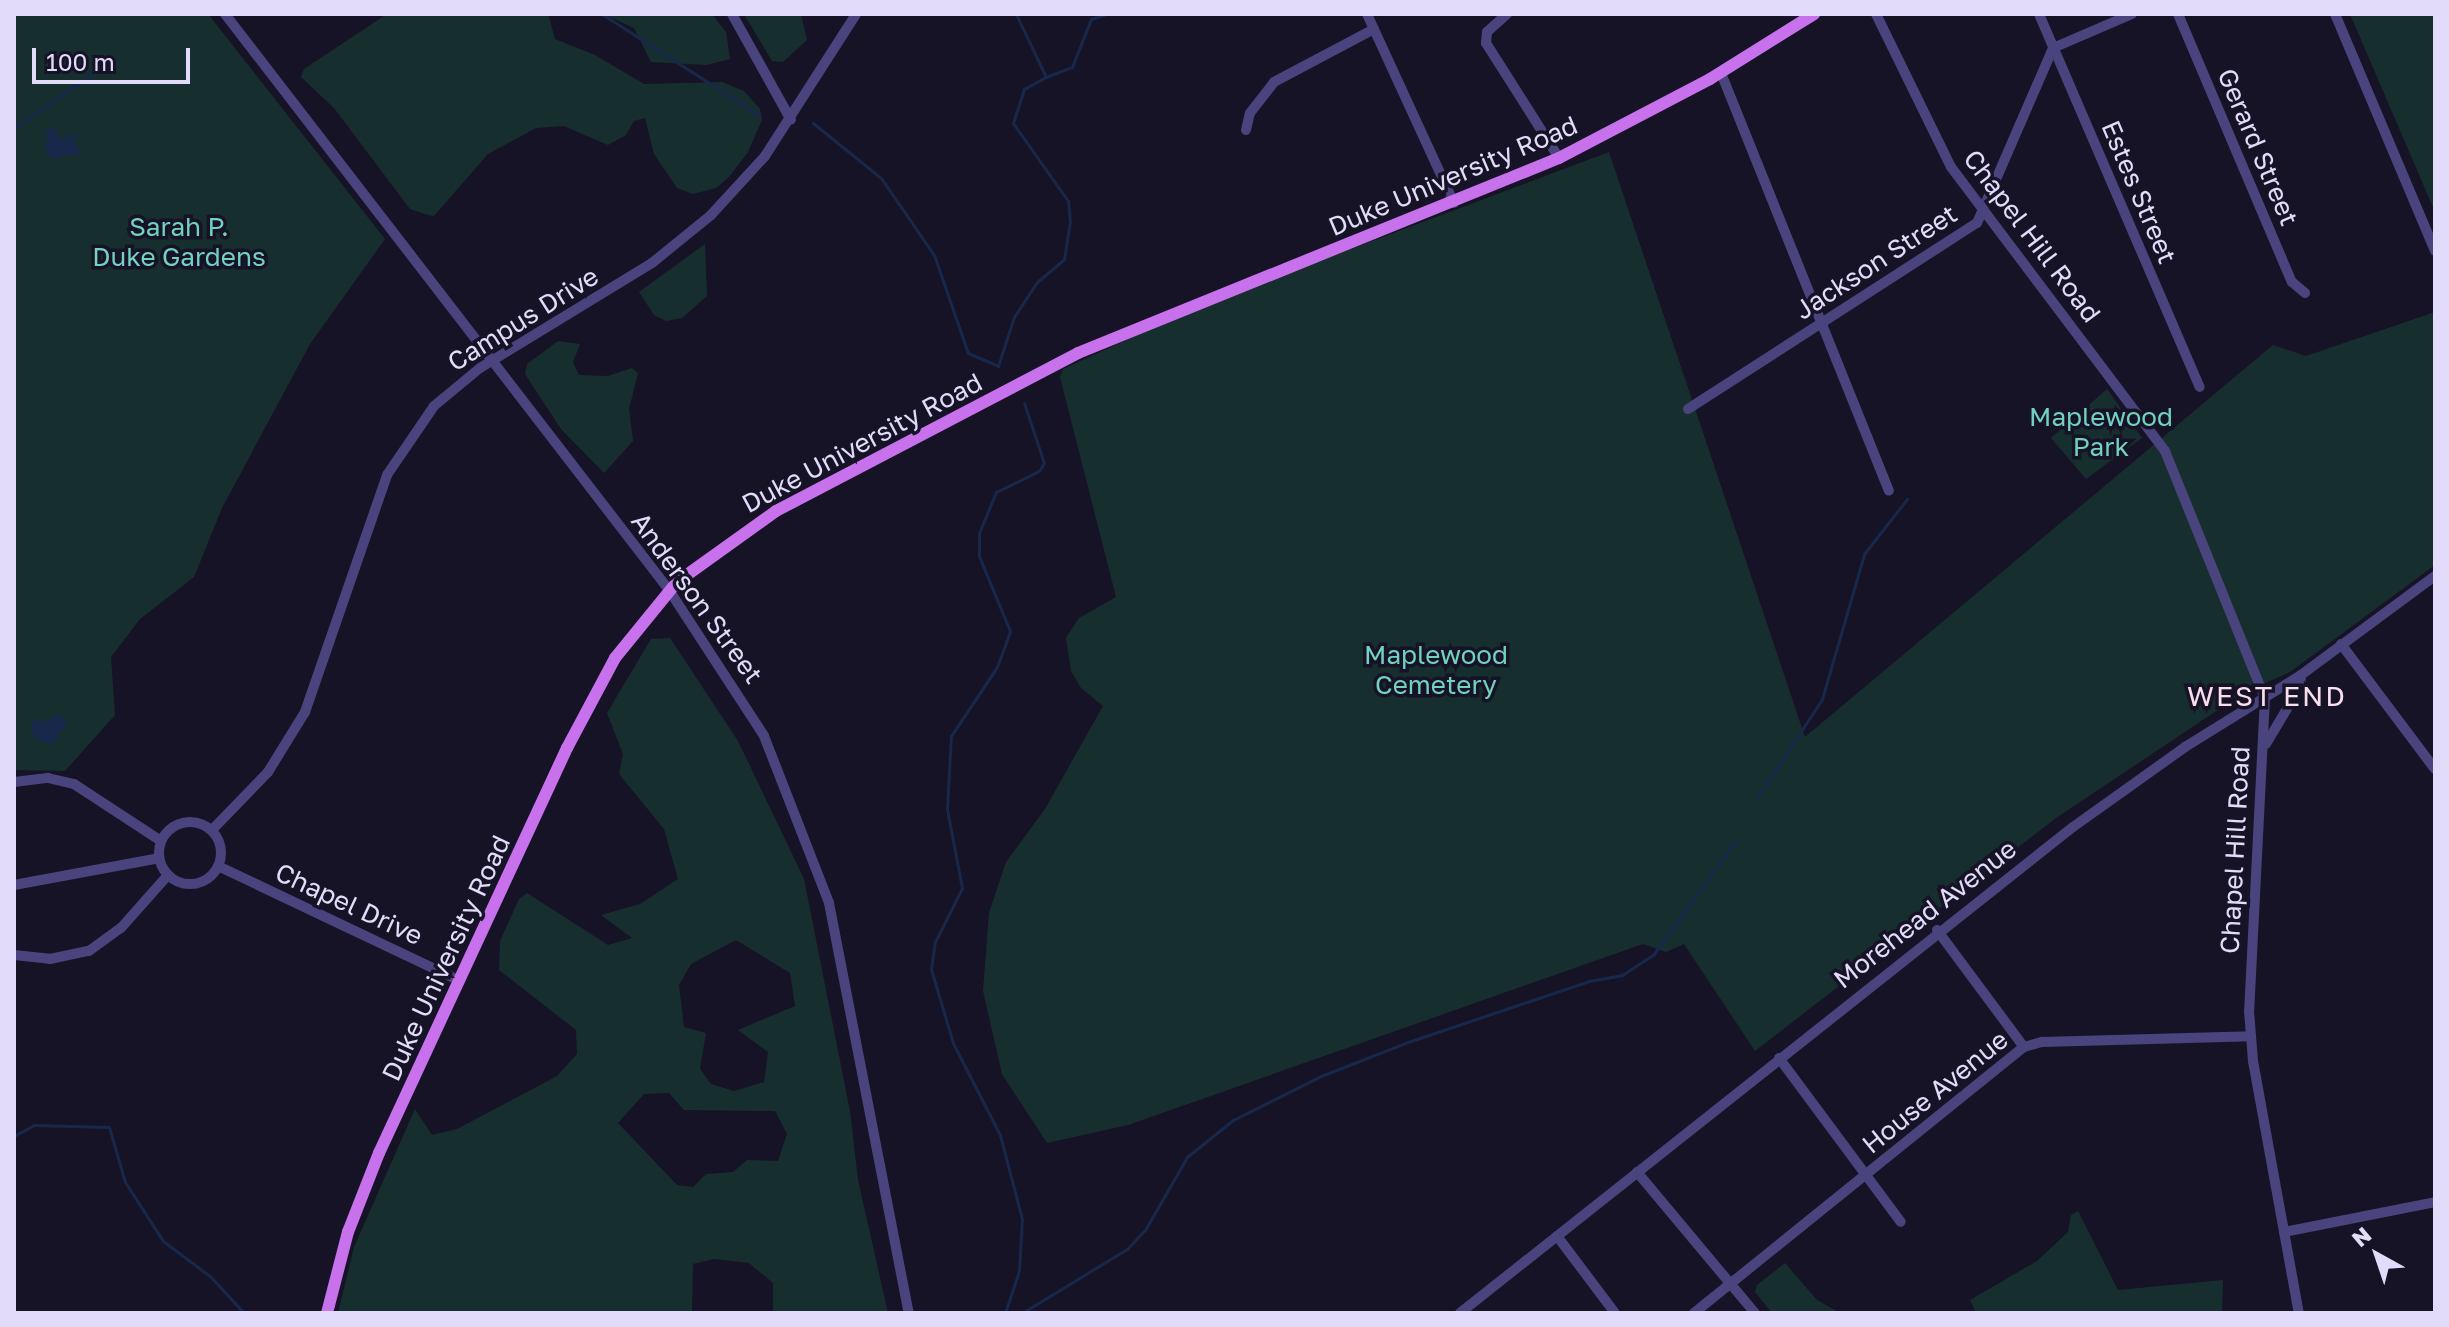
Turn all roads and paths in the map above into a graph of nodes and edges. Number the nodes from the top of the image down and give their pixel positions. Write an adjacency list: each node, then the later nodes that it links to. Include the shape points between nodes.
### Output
1 (225, 14): 23 (street, Anderson Street)
2 (732, 14): 15 (street)
3 (856, 14): 15 (street, Campus Drive)
4 (1367, 14): 12 (street)
5 (1507, 14): 17 (street, via 1487,32 1486,43)
6 (1814, 14): 14 (main road, Duke University Road)
7 (1876, 14): 19 (street, Chapel Hill Road, via 1940,150)
8 (2039, 14): 13 (street, Estes Street)
9 (2132, 14): 13 (street)
10 (2178, 14): 21 (street, Gerard Street, via 2292,282)
11 (2335, 14): 20 (street)
12 (1374, 29): 16 (street, via 1274,82 1250,113); 18 (street)
13 (2053, 48): 19 (street, Jackson Street); 24 (street, Estes Street)
14 (1721, 73): 17 (main road, Duke University Road); 22 (street)
15 (791, 120): 23 (street, Campus Drive, via 745,180 672,249)
16 (1246, 130)
17 (1559, 158): 18 (main road, Duke University Road)
18 (1454, 203): 28 (main road, Duke University Road, via 1208,296 1078,353 776,511 722,545)
19 (1985, 213): 22 (street, Jackson Street); 31 (street, Chapel Hill Road, via 2165,451)
20 (2435, 251)
21 (2305, 293)
22 (1824, 323): 25 (street, Jackson Street); 26 (street)
23 (492, 361): 28 (street, Anderson Street); 35 (street, Campus Drive, via 434,406 394,462 349,575 305,712 268,772)
24 (2200, 387)
25 (1688, 409)
26 (1889, 490)
27 (2435, 576): 29 (street, Morehead Avenue)
28 (669, 590): 43 (main road, Duke University Road, via 615,658 587,709); 55 (street, Anderson Street, via 764,736 820,871 845,968)
29 (2341, 644): 30 (street, Morehead Avenue); 33 (street)
30 (2301, 675): 31 (street, Morehead Avenue); 32 (street, via 2300,687)
31 (2265, 698): 32 (street, Chapel Hill Road); 41 (street, Morehead Avenue, via 2153,768)
32 (2260, 757): 44 (street, Chapel Hill Road)
33 (2435, 769)
34 (14, 782): 36 (street, via 48,778 74,784)
35 (212, 830): 36 (street, via 184,822); 38 (street, via 221,847)
36 (161, 841): 37 (street)
37 (159, 858): 39 (street); 40 (street)
38 (218, 866): 39 (street, via 196,883); 43 (street, Chapel Drive)
39 (168, 875): 42 (street, via 121,928 89,951 50,959)
40 (14, 885)
41 (1937, 930): 45 (street); 46 (street, Morehead Avenue)
42 (14, 955)
43 (460, 981): 54 (main road, Duke University Road, via 353,1219)
44 (2251, 1036): 45 (street, House Avenue, via 2042,1042); 51 (street, Chapel Hill Road)
45 (2024, 1047): 48 (street, House Avenue)
46 (1779, 1058): 47 (street, Morehead Avenue); 48 (street)
47 (1637, 1172): 52 (street, Morehead Avenue); 53 (street)
48 (1866, 1176): 50 (street); 53 (street, House Avenue)
49 (2435, 1202): 51 (street)
50 (1901, 1222)
51 (2284, 1232): 60 (street, Chapel Hill Road)
52 (1557, 1236): 56 (street, Morehead Avenue); 57 (street)
53 (1731, 1284): 58 (street, House Avenue); 59 (street)
54 (327, 1313)
55 (909, 1313)
56 (1460, 1313)
57 (1615, 1313)
58 (1694, 1313)
59 (1755, 1313)
60 (2299, 1313)

